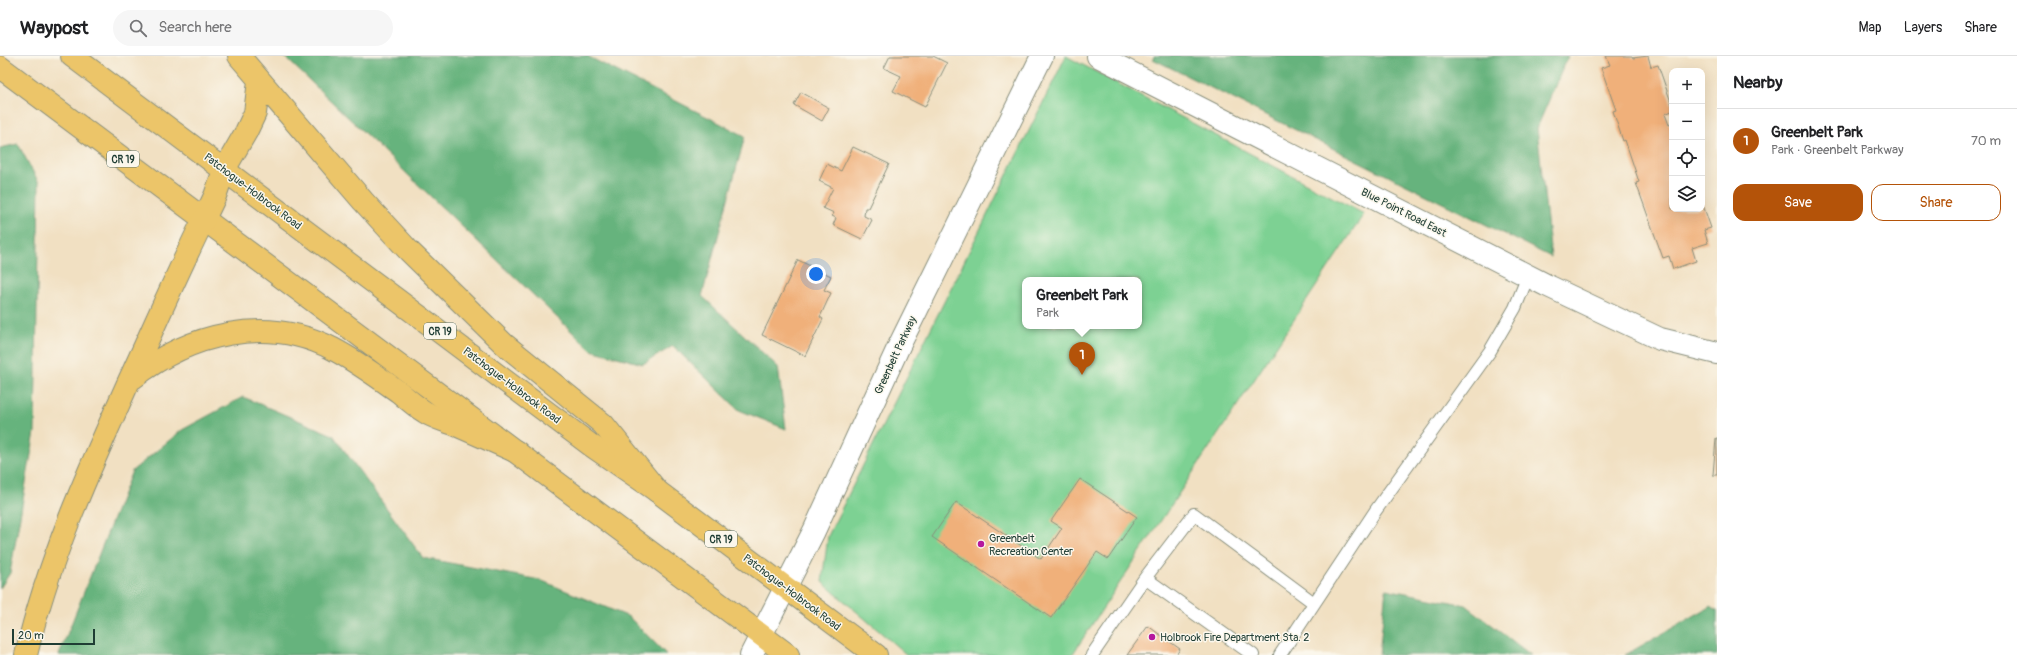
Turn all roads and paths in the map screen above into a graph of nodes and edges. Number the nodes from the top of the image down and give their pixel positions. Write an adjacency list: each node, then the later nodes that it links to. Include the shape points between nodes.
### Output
1 (72, 56): 7 (main road, Patchogue-Holbrook Road / CR 19)
2 (239, 56): 6 (main road)
3 (1042, 56): 15 (street, Greenbelt Parkway, via 899,346)
4 (1098, 56): 9 (street, Blue Point Road East)
5 (0, 67): 8 (main road, CR 19)
6 (260, 81): 7 (main road, via 255,113); 13 (main road, via 409,251 504,344 602,424)
7 (224, 170): 8 (main road); 13 (main road, Patchogue-Holbrook Road / CR 19, via 592,446)
8 (204, 219): 11 (main road); 12 (main road, CR 19)
9 (1528, 276): 10 (street, Blue Point Road East, via 1660,339); 16 (lane, via 1515,308 1490,351 1376,510)
10 (1717, 352)
11 (130, 380): 12 (main road, via 152,363 199,340 255,331 285,333 333,349 381,379 426,413); 18 (main road, via 52,565)
12 (517, 452): 17 (main road, CR 19)
13 (657, 491): 15 (main road, Patchogue-Holbrook Road / CR 19)
14 (1145, 578): 16 (lane, via 1194,514); 22 (lane); 23 (lane)
15 (786, 587): 17 (street, Greenbelt Parkway); 21 (main road, Patchogue-Holbrook Road / CR 19)
16 (1314, 603): 24 (lane)
17 (760, 636): 19 (street, Greenbelt Parkway); 20 (main road, CR 19)
18 (26, 655)
19 (751, 655)
20 (788, 655)
21 (876, 655)
22 (1092, 655)
23 (1252, 655)
24 (1280, 655)

